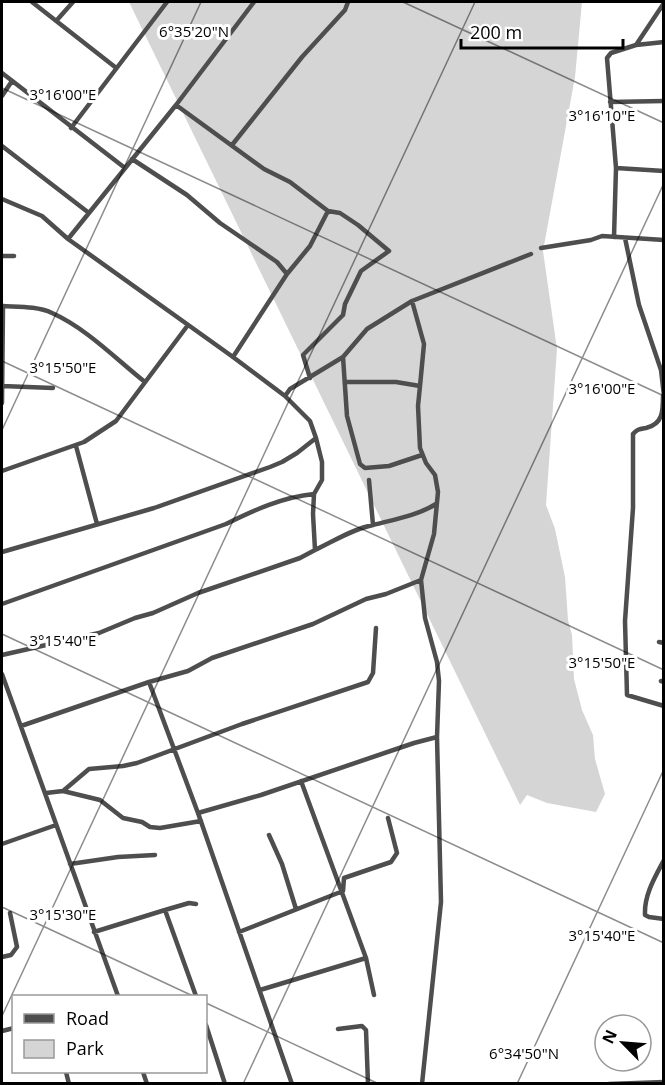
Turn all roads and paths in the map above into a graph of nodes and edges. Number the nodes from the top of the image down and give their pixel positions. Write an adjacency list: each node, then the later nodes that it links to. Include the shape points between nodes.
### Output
1 (32, 2): 7 (street)
2 (73, 2): 7 (street)
3 (167, 2): 10 (street)
4 (254, 2): 16 (street)
5 (348, 2): 19 (street)
6 (663, 3): 9 (street)
7 (57, 20): 10 (street)
8 (663, 42): 9 (street)
9 (636, 45): 15 (street, via 607,58)
10 (115, 67): 17 (street)
11 (2, 73): 12 (street)
12 (12, 81): 13 (street); 17 (street)
13 (2, 96)
14 (663, 101): 15 (street)
15 (610, 102): 22 (street)
16 (176, 105): 19 (street); 20 (street)
17 (71, 128): 21 (street)
18 (2, 146): 26 (street)
19 (232, 146): 25 (street, via 290,182)
20 (132, 159): 21 (street); 35 (street, via 187,195 277,262)
21 (125, 168): 26 (street)
22 (616, 168): 23 (street); 27 (street)
23 (663, 171)
24 (2, 199): 29 (street, via 42,216)
25 (328, 212): 35 (street, via 310,246); 41 (street, via 340,213 388,250 361,271 343,315 303,355)
26 (89, 213): 29 (street)
27 (614, 237): 28 (street); 31 (street)
28 (625, 238): 30 (street); 48 (street, via 639,305 661,370)
29 (68, 239): 38 (street)
30 (663, 240)
31 (541, 248)
32 (531, 254): 36 (street)
33 (2, 256): 34 (street)
34 (14, 256)
35 (287, 274): 39 (street)
36 (412, 301): 40 (street, via 367,328); 44 (street, via 424,345)
37 (2, 306): 42 (street, via 51,313 75,326); 45 (street)
38 (188, 325): 39 (street); 42 (street)
39 (233, 357): 47 (street)
40 (343, 357): 41 (street); 43 (street)
41 (310, 378): 47 (street)
42 (145, 382): 51 (street, via 116,421)
43 (345, 382): 44 (street); 52 (street, via 347,416 362,466 389,466)
44 (420, 386): 52 (street)
45 (2, 387): 46 (street); 49 (street)
46 (53, 388)
47 (285, 396): 50 (street, via 309,421)
48 (663, 396): 67 (street, via 660,420 633,434 633,508 625,621 627,695)
49 (2, 404)
50 (316, 438): 55 (street, via 322,480); 57 (street, via 282,462)
51 (76, 446): 53 (street); 57 (street)
52 (422, 455): 56 (street, via 435,475)
53 (2, 469)
54 (369, 480): 58 (street)
55 (314, 494): 59 (street); 62 (street, via 289,498)
56 (436, 504): 58 (street); 61 (street, via 434,534)
57 (97, 525): 60 (street)
58 (373, 525): 59 (street)
59 (315, 550): 64 (street, via 99,633)
60 (2, 552)
61 (421, 580): 66 (street, via 366,598 313,624 212,658 188,671); 69 (street, via 439,681)
62 (2, 604)
63 (376, 628): 70 (street, via 374,673 368,682)
64 (2, 655)
65 (2, 674): 68 (street)
66 (148, 682): 68 (street); 70 (street)
67 (663, 706)
68 (21, 726): 73 (street)
69 (437, 737): 71 (street); 103 (street, via 441,902)
70 (175, 748): 72 (street, via 130,765 89,769); 74 (street)
71 (302, 781): 74 (street); 83 (street)
72 (63, 791): 73 (street); 76 (street, via 100,800 123,818 150,827)
73 (46, 793): 77 (street)
74 (198, 813): 76 (street)
75 (388, 818): 83 (street, via 395,858 344,878)
76 (201, 821): 90 (street)
77 (56, 825): 79 (street); 82 (street)
78 (270, 835): 85 (street)
79 (2, 844)
80 (155, 855): 82 (street)
81 (663, 860): 88 (street, via 645,911 649,917)
82 (70, 864): 89 (street)
83 (343, 891): 85 (street); 92 (street)
84 (196, 904): 86 (street)
85 (296, 909): 90 (street)
86 (165, 910): 89 (street); 95 (street)
87 (10, 913): 91 (street, via 17,947 11,955)
88 (663, 919)
89 (94, 932): 94 (street)
90 (239, 932): 93 (street)
91 (2, 957)
92 (366, 958): 93 (street); 96 (street)
93 (260, 990): 101 (street)
94 (118, 995)
95 (196, 995)
96 (374, 995)
97 (207, 1028): 100 (street)
98 (338, 1029): 102 (street, via 362,1026 366,1030)
99 (663, 1082): 104 (street)
100 (225, 1083)
101 (292, 1083)
102 (368, 1083)
103 (422, 1083)
104 (609, 1083)

